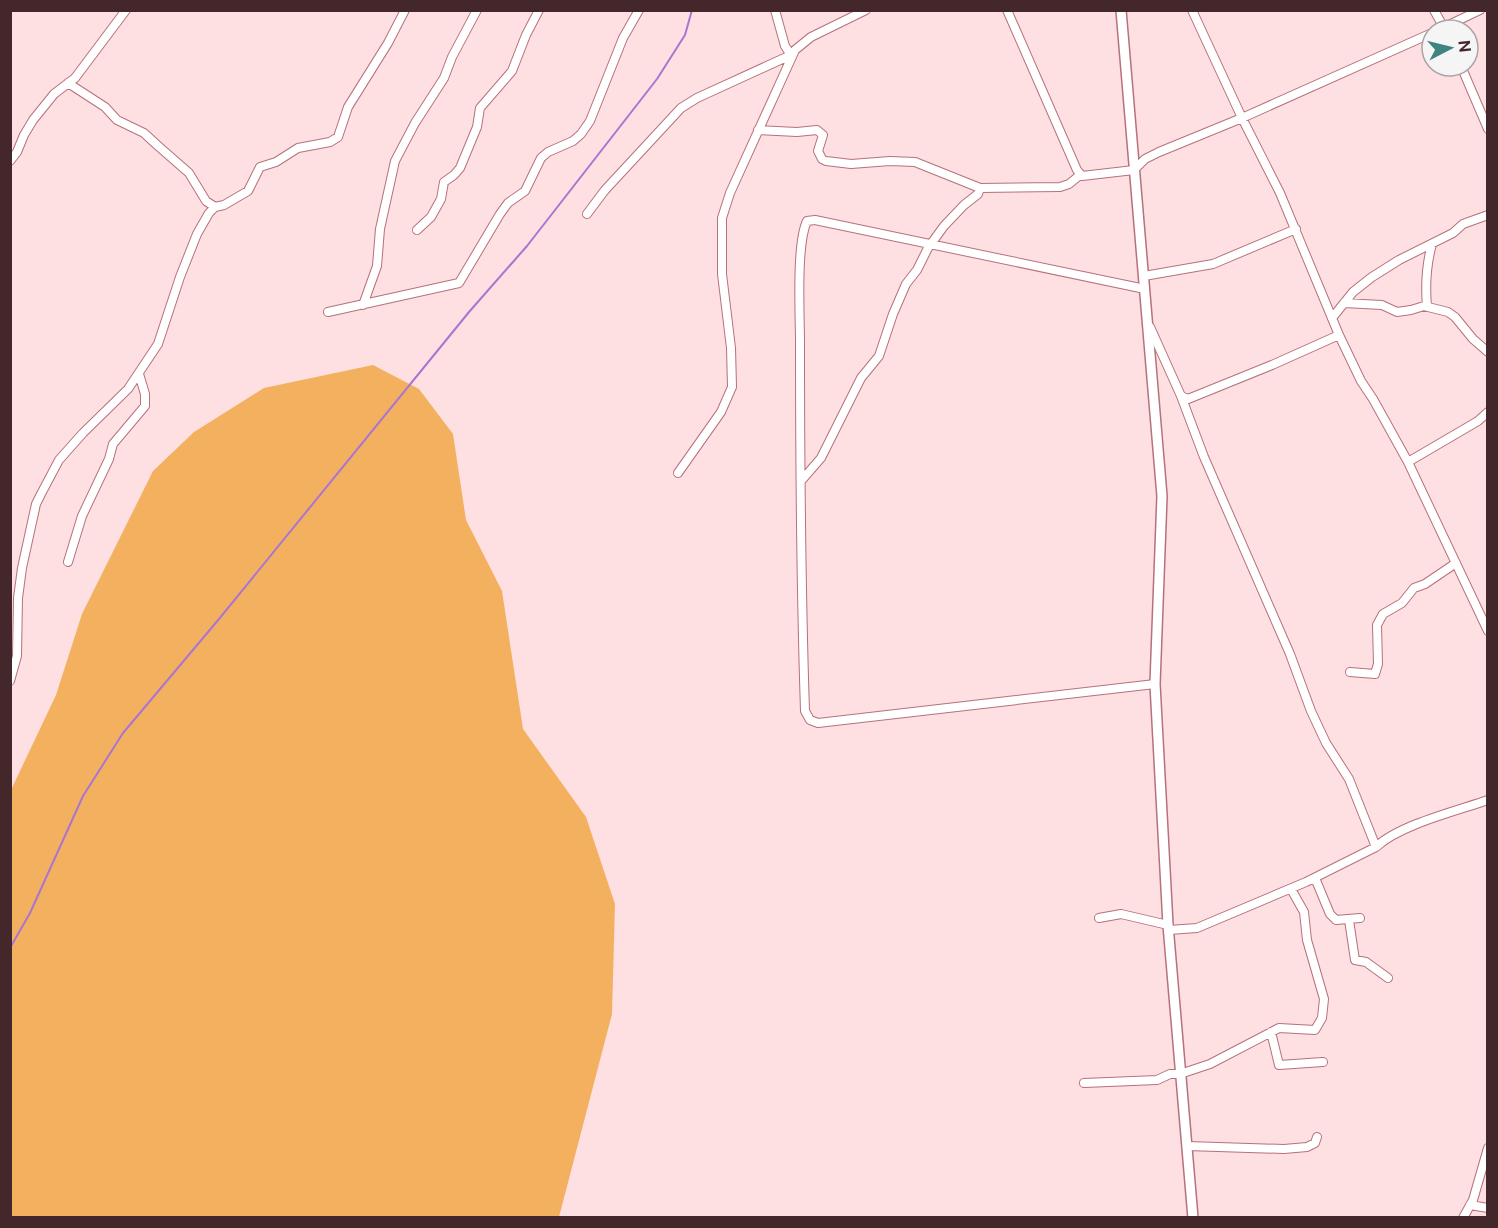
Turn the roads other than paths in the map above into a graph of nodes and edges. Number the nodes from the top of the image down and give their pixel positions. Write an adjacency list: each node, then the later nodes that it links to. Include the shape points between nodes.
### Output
1 (126, 10): 16 (street)
2 (405, 10): 24 (street, via 348,108 338,137 304,146 263,165 248,191)
3 (477, 10): 34 (street, via 444,78 395,161 380,229 377,266)
4 (539, 10): 28 (street, via 512,71 480,108 477,127 460,168 444,182 441,200)
5 (639, 10): 34 (street, via 623,38 590,121 573,141 541,159 525,191 500,214 459,283)
6 (775, 10): 14 (street)
7 (866, 10): 14 (street, via 810,37)
8 (1007, 10): 22 (street)
9 (1120, 10): 21 (street)
10 (1192, 10): 17 (street)
11 (1480, 10): 12 (street)
12 (1464, 18)
13 (1420, 38): 17 (street)
14 (791, 55): 19 (street); 25 (street, via 688,103)
15 (1466, 78): 18 (street)
16 (68, 83): 20 (street, via 33,120); 24 (street, via 157,145 189,173)
17 (1242, 118): 21 (street, via 1159,152); 27 (street)
18 (1488, 129)
19 (758, 130): 23 (street, via 817,130 823,135 818,152 826,161 915,162); 45 (street, via 722,218 722,274 732,387 721,412)
20 (10, 161)
21 (1135, 169): 22 (street); 31 (street)
22 (1080, 175): 23 (street, via 1060,187)
23 (980, 188): 30 (street)
24 (214, 207): 41 (street, via 197,234 158,344)
25 (587, 214)
26 (1488, 215): 29 (street, via 1463,224)
27 (1296, 229): 31 (street, via 1213,264); 37 (street)
28 (417, 230)
29 (1432, 244): 33 (street, via 1362,284); 35 (street, via 1426,263)
30 (931, 245): 32 (street); 46 (street, via 900,294 879,356 861,378 821,458); 46 (street, via 807,221 801,239 800,282)
31 (1144, 276): 32 (street)
32 (1145, 290): 38 (street)
33 (1344, 303): 35 (street, via 1382,305 1397,312); 37 (street)
34 (363, 305): 36 (street)
35 (1427, 306): 40 (street, via 1452,314)
36 (328, 312)
37 (1332, 318): 39 (street)
38 (1148, 323): 42 (street); 52 (street, via 1162,496)
39 (1339, 335): 42 (street, via 1188,399); 44 (street)
40 (1488, 351)
41 (139, 374): 47 (street, via 145,406 113,444 81,516); 51 (street, via 60,460 36,504 22,568 17,656)
42 (1180, 396): 54 (street, via 1311,711 1349,779)
43 (1488, 412): 44 (street)
44 (1408, 462): 48 (street)
45 (678, 473)
46 (801, 482): 52 (street, via 805,711 810,720 827,723)
47 (68, 562)
48 (1456, 563): 49 (street); 50 (street, via 1414,588 1402,603 1383,614 1377,625 1375,674)
49 (1488, 631)
50 (1350, 672)
51 (10, 681)
52 (1155, 684): 60 (street)
53 (1488, 800): 54 (street, via 1433,817)
54 (1376, 847): 55 (street)
55 (1316, 878): 56 (street); 59 (street, via 1330,914 1336,920)
56 (1291, 889): 60 (street, via 1197,928); 62 (street, via 1304,912 1324,1006 1315,1030 1284,1028)
57 (1099, 918): 60 (street, via 1121,914)
58 (1360, 918): 59 (street)
59 (1349, 920): 61 (street, via 1355,960 1366,962)
60 (1168, 927): 64 (street)
61 (1388, 978)
62 (1271, 1032): 63 (street, via 1279,1065); 64 (street, via 1228,1056)
63 (1323, 1062)
64 (1180, 1074): 65 (street, via 1157,1080); 67 (street)
65 (1084, 1083)
66 (1317, 1137): 67 (street, via 1307,1147 1284,1149)
67 (1187, 1146): 71 (street)
68 (1488, 1148): 69 (street)
69 (1470, 1205): 70 (street); 72 (street)
70 (1488, 1208)
71 (1193, 1218)
72 (1463, 1218)

